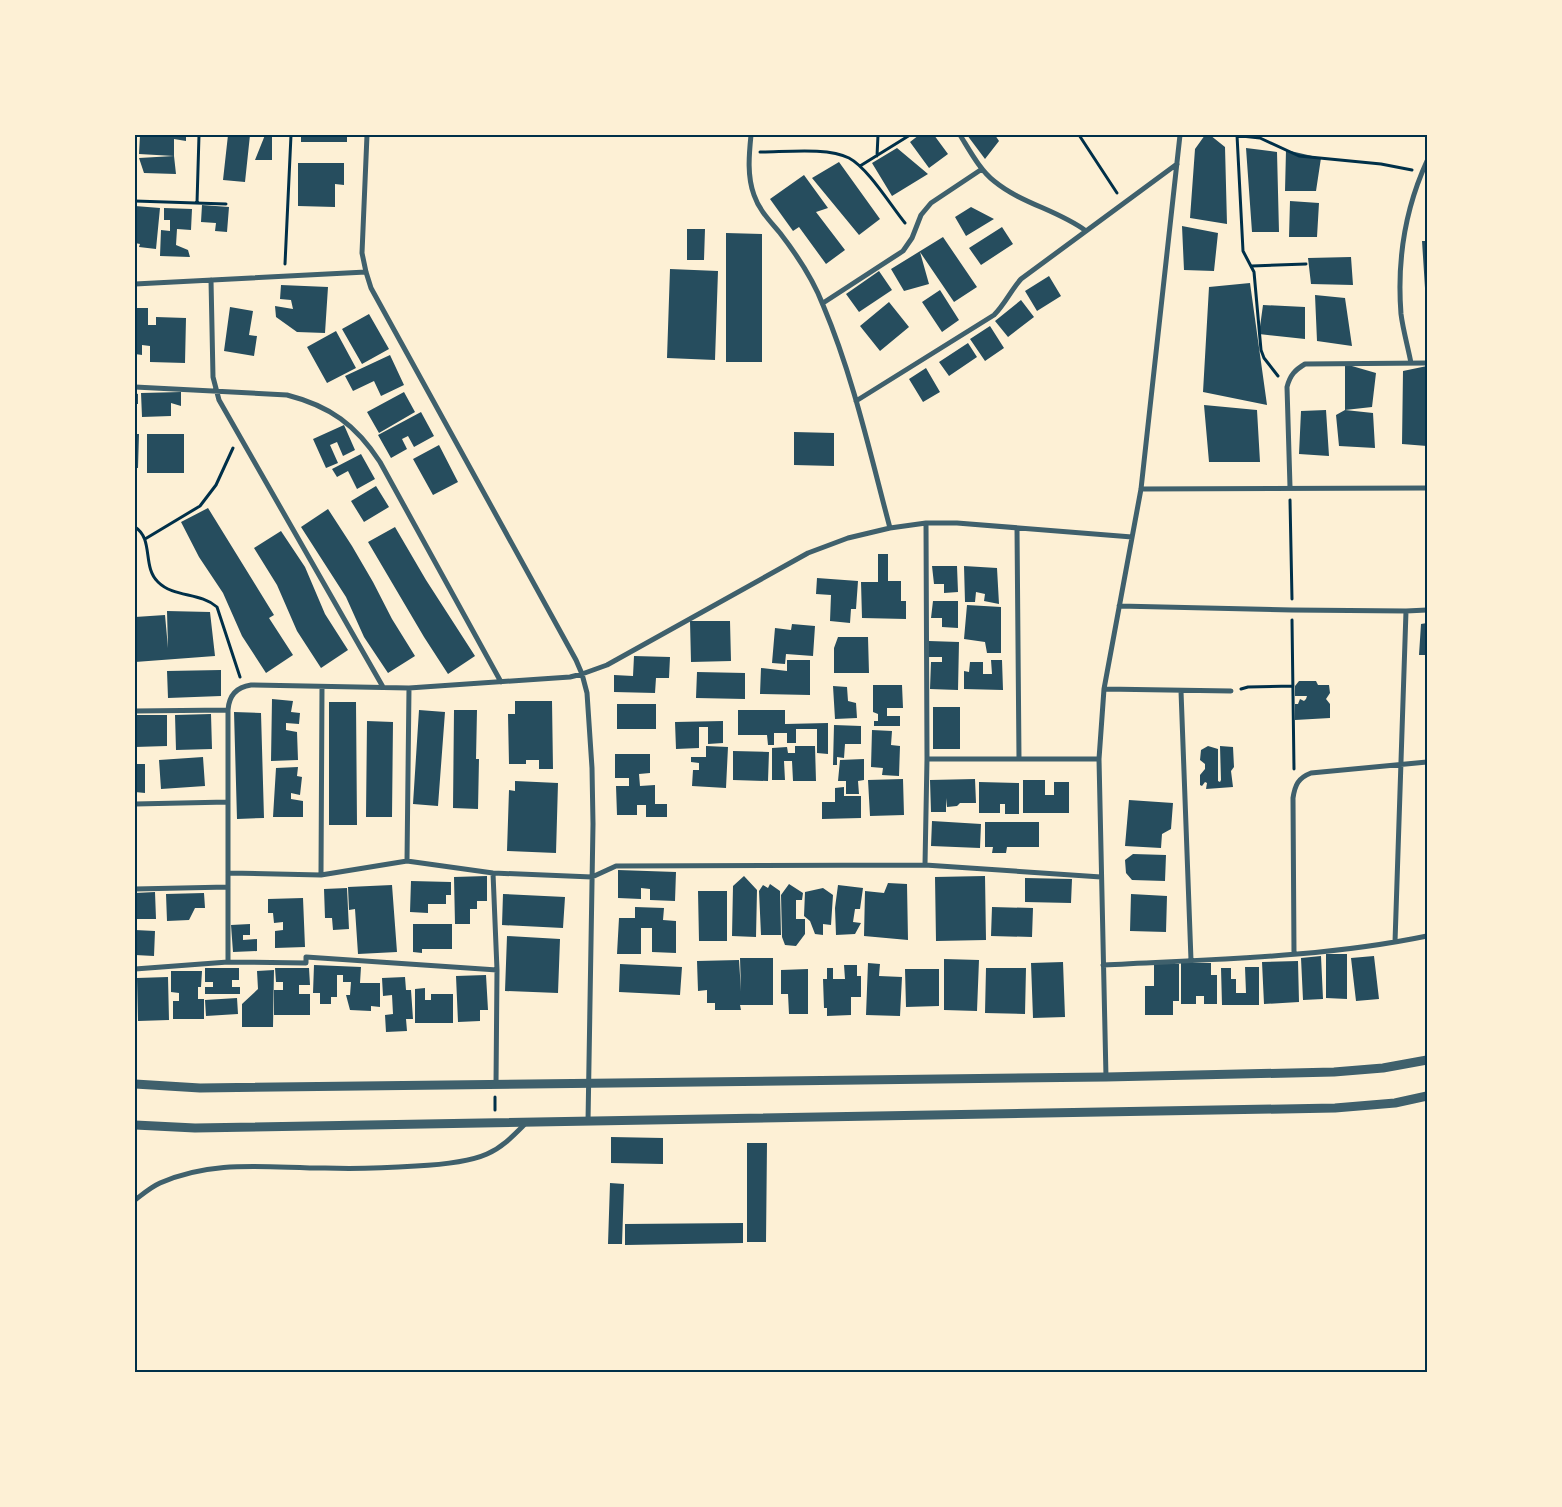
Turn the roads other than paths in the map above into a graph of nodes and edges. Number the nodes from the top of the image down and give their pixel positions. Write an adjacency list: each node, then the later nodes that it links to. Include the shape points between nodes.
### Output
1 (367, 135): 9 (street, via 362,234)
2 (751, 135): 12 (street, via 749,175 754,196 765,216 795,254)
3 (960, 135): 7 (street)
4 (1180, 135): 6 (street)
5 (1427, 161): 13 (street, via 1407,218 1400,266 1401,315)
6 (1177, 164): 8 (street); 19 (street)
7 (982, 169): 8 (street, via 1014,195 1062,216); 12 (street, via 931,203 921,215 903,251)
8 (1086, 231): 17 (street, via 1022,279 994,315)
9 (366, 272): 10 (street); 28 (street, via 375,295)
10 (210, 280): 11 (street); 16 (street)
11 (135, 284)
12 (822, 303): 17 (street)
13 (1411, 363): 14 (street); 18 (street, via 1305,364 1296,369 1287,387)
14 (1427, 363)
15 (135, 387): 16 (street)
16 (216, 391): 29 (street, via 287,395 306,400 341,418 356,431 380,462); 31 (street)
17 (856, 401): 22 (street)
18 (1290, 487): 19 (street); 20 (street)
19 (1141, 488): 24 (street)
20 (1427, 488)
21 (926, 524): 22 (street); 23 (street); 38 (street)
22 (890, 528): 28 (street, via 848,538 808,553 606,665)
23 (1018, 528): 24 (street); 39 (street)
24 (1132, 537): 25 (street)
25 (1118, 606): 27 (street); 33 (street)
26 (1427, 610): 27 (street)
27 (1406, 611): 42 (street)
28 (582, 674): 29 (street); 50 (street, via 587,693 592,768)
29 (501, 682): 32 (street)
30 (322, 687): 31 (street); 36 (street, via 243,686 230,698); 49 (street)
31 (383, 687): 32 (street)
32 (410, 688): 45 (street)
33 (1104, 689): 34 (street); 40 (street)
34 (1181, 690): 35 (street); 57 (street)
35 (1231, 691)
36 (228, 710): 37 (street); 43 (street)
37 (135, 711)
38 (927, 759): 39 (street); 46 (street)
39 (1019, 759): 40 (street)
40 (1099, 759): 51 (street)
41 (1427, 762): 42 (street)
42 (1401, 764): 55 (street); 56 (street, via 1311,772 1301,777 1295,787)
43 (228, 802): 44 (street); 47 (street)
44 (135, 804)
45 (407, 861): 48 (street); 49 (street)
46 (925, 865): 50 (street, via 616,866); 51 (street)
47 (228, 872): 49 (street); 52 (street)
48 (493, 873): 50 (street); 61 (street)
49 (322, 875)
50 (592, 877): 65 (street)
51 (1101, 877): 59 (street)
52 (228, 887): 53 (street); 58 (street)
53 (135, 889)
54 (1427, 936): 55 (street)
55 (1396, 942): 56 (street)
56 (1294, 954): 57 (street)
57 (1191, 960): 59 (street)
58 (228, 962): 60 (street); 61 (street, via 306,963 306,958)
59 (1103, 965): 63 (street)
60 (135, 969)
61 (497, 970): 66 (street)
62 (1427, 1060): 63 (street, via 1334,1072)
63 (1106, 1078): 65 (street)
64 (135, 1084): 66 (street, via 200,1088)
65 (590, 1084): 66 (street); 68 (street)
66 (496, 1085)
67 (1427, 1096): 68 (street, via 1394,1103 1335,1108)
68 (588, 1122): 69 (street)
69 (526, 1123): 70 (street, via 195,1128); 71 (street, via 506,1143 486,1154 443,1164 217,1167 186,1173 159,1184)
70 (135, 1125)
71 (135, 1200)

